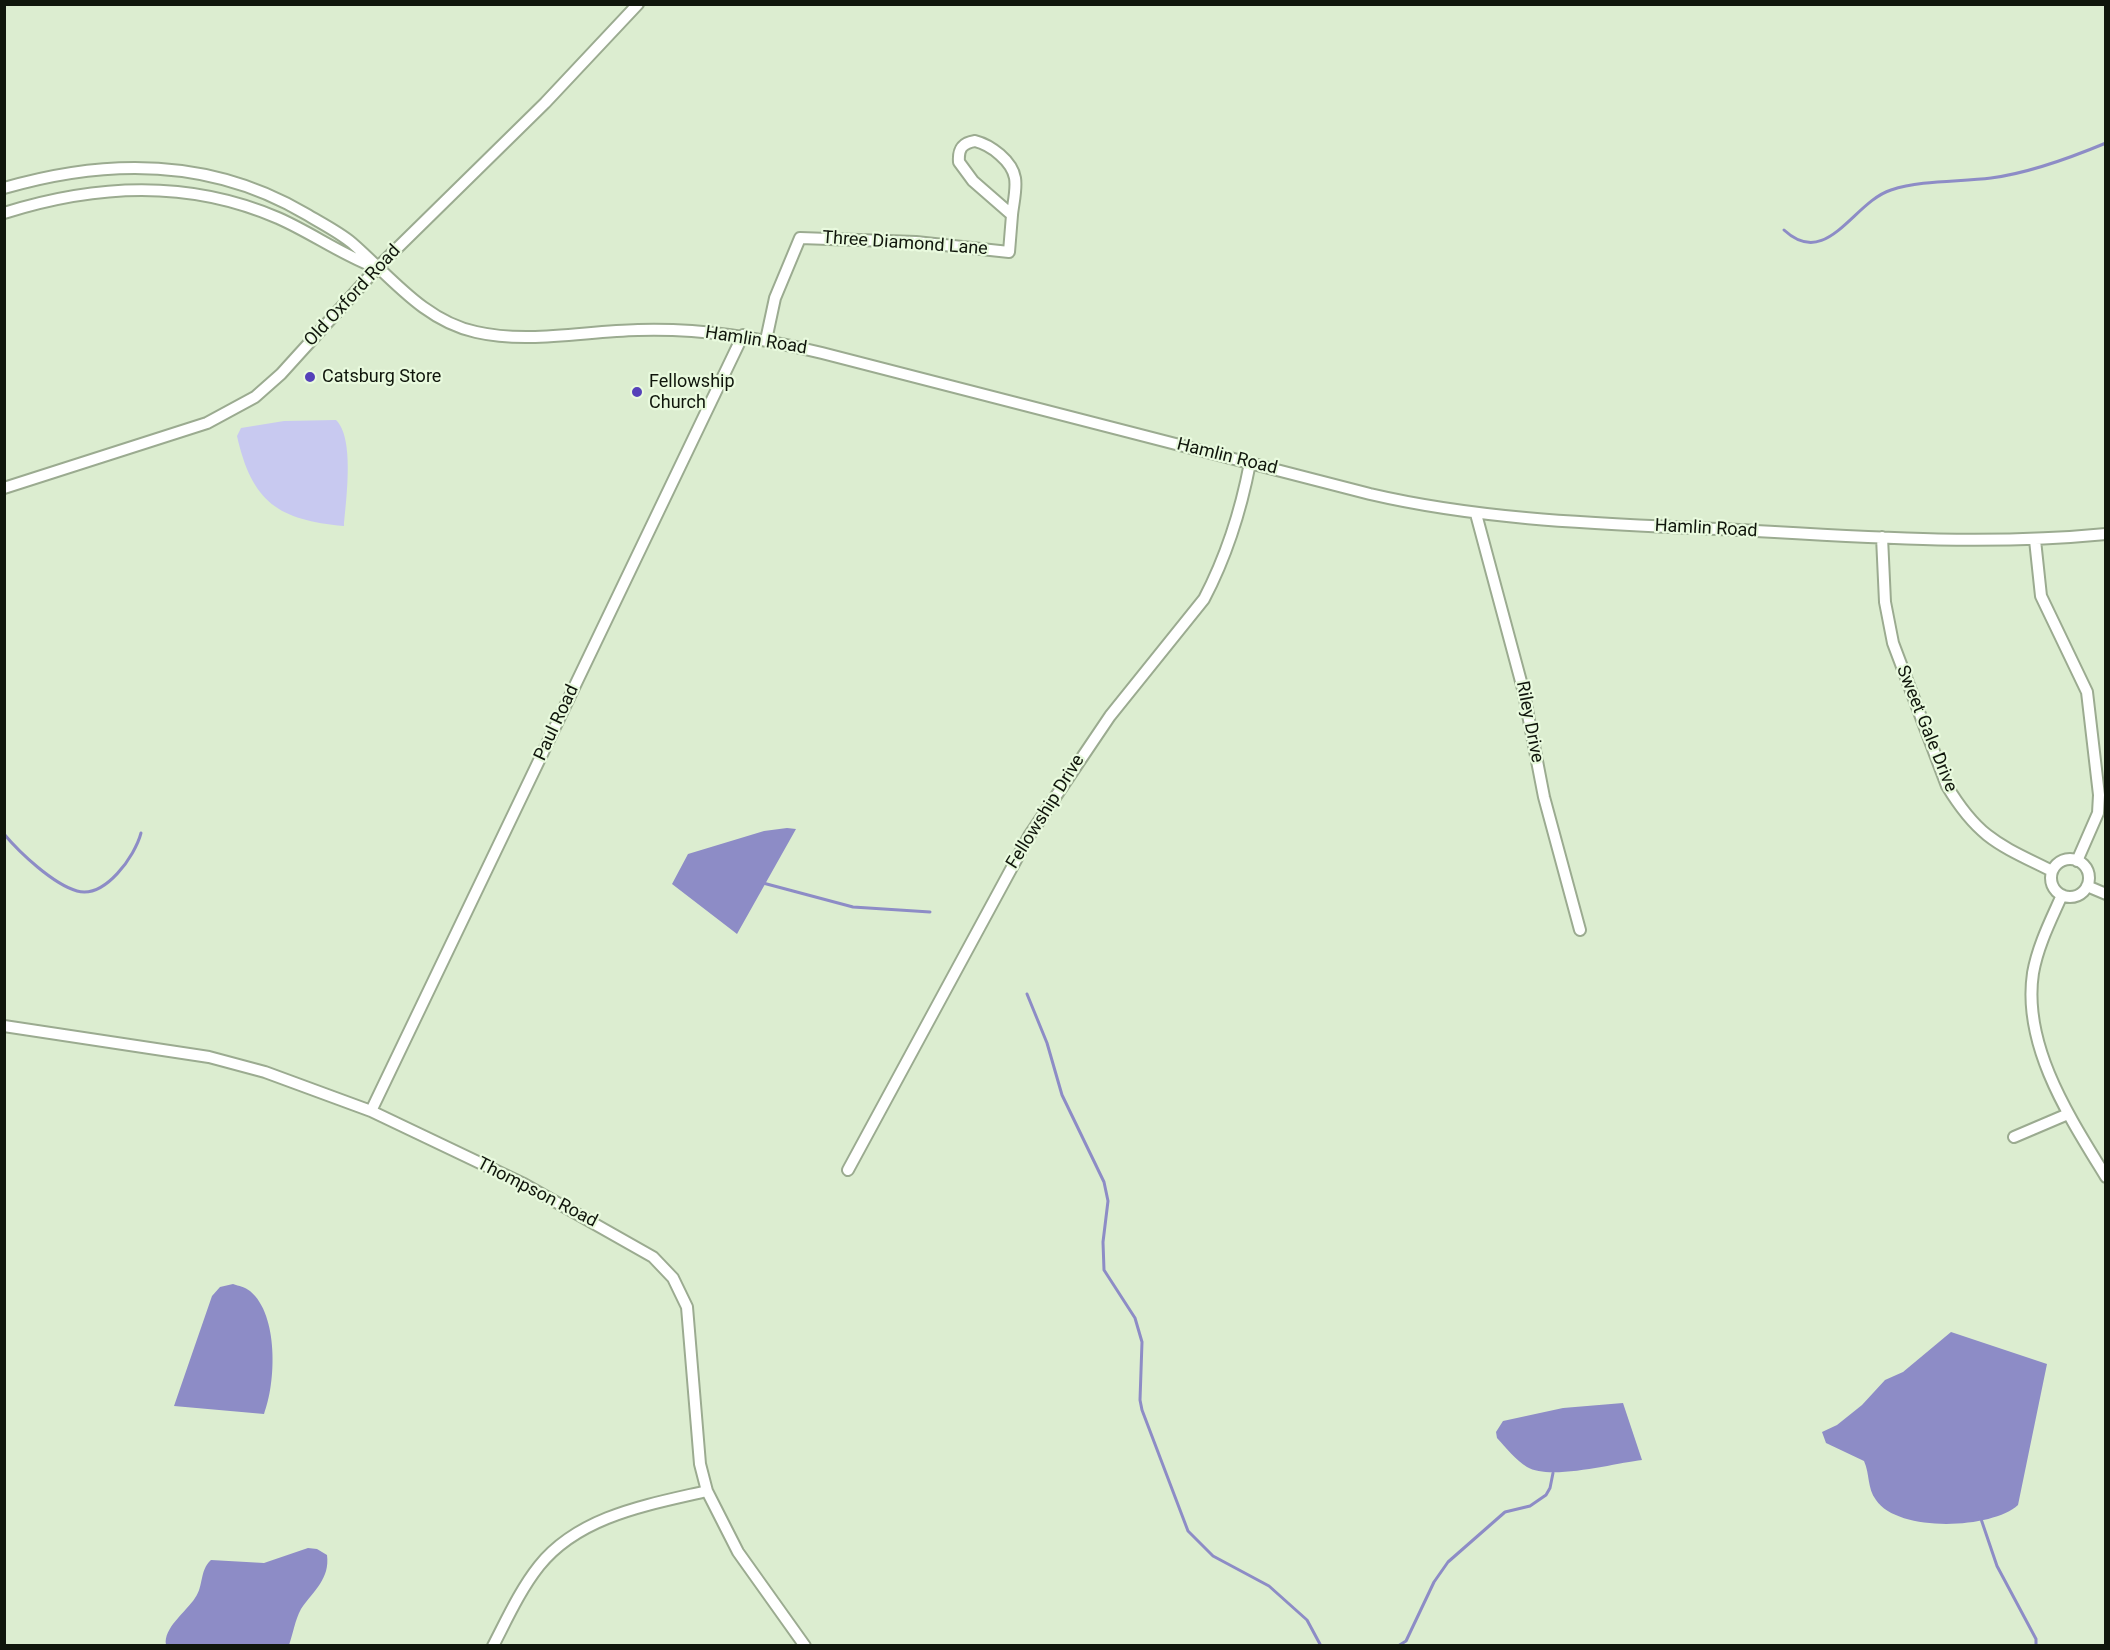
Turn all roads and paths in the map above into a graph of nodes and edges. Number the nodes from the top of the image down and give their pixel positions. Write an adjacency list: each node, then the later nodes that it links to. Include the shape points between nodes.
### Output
1 (638, 4): 5 (street, Old Oxford Road, via 545,103)
2 (4, 188): 5 (street, via 97,168 140,167 199,173 245,185 297,209 351,242)
3 (4, 213): 5 (street, via 102,190 185,193 276,217)
4 (1012, 215): 4 (street, Three Diamond Lane, via 1014,173 984,143 966,142 958,154 959,162 973,182); 7 (street, Three Diamond Lane, via 1009,252 800,238 775,298)
5 (377, 268): 6 (street, Hamlin Road, via 439,317 475,332 526,336 657,330); 9 (street, Old Oxford Road, via 281,374 237,409 190,429)
6 (743, 335): 7 (street, Hamlin Road); 21 (street, Paul Road)
7 (766, 340): 8 (street, Hamlin Road)
8 (1250, 463): 10 (street, Hamlin Road, via 1400,501); 24 (street, Fellowship Drive, via 1236,518 1204,599 1110,716 1029,836)
9 (4, 488)
10 (1476, 514): 12 (street, Hamlin Road); 19 (street, Riley Drive, via 1524,689 1544,797)
11 (2106, 534): 13 (street, Hamlin Road)
12 (1882, 537): 13 (street, Hamlin Road); 15 (street, Sweet Gale Drive, via 1885,602 1893,643 1947,786 1982,833 2006,850)
13 (2036, 540): 14 (street, via 2041,596 2087,692 2098,813)
14 (2077, 861): 15 (street, via 2063,861); 16 (street, via 2088,871)
15 (2052, 872): 18 (street, via 2053,885)
16 (2087, 886): 17 (street); 18 (street, via 2077,896)
17 (2106, 894)
18 (2062, 895): 22 (street, via 2038,953 2033,974 2033,1008 2044,1056)
19 (1580, 930)
20 (4, 1026): 21 (street, Thompson Road, via 209,1057 265,1072)
21 (371, 1111): 26 (street, Thompson Road, via 552,1198 643,1250 663,1266 680,1288 687,1307 700,1464)
22 (2068, 1114): 23 (street); 25 (street)
23 (2014, 1137)
24 (848, 1170)
25 (2106, 1178)
26 (706, 1491): 27 (street, via 596,1522 563,1542 534,1573); 28 (street, Thompson Road, via 738,1552)
27 (493, 1646)
28 (805, 1646)

